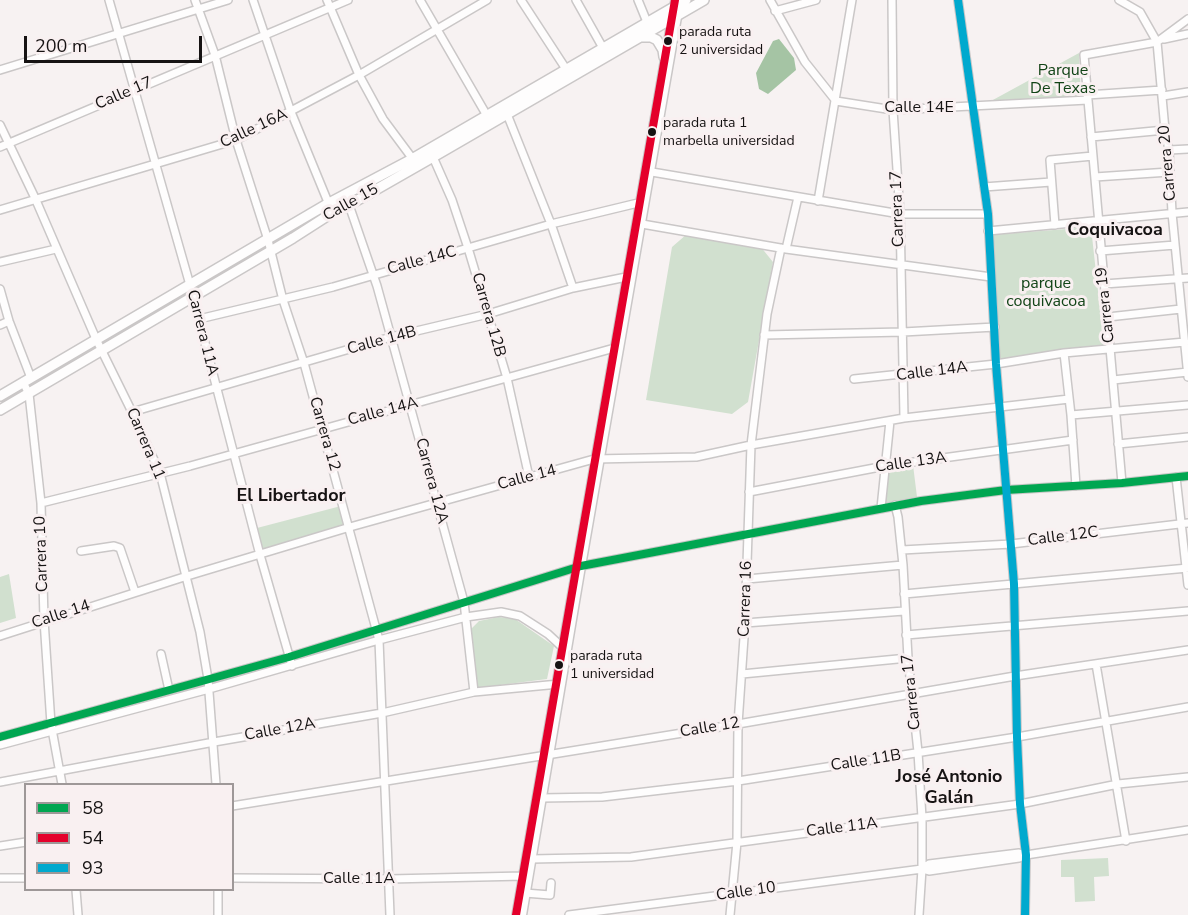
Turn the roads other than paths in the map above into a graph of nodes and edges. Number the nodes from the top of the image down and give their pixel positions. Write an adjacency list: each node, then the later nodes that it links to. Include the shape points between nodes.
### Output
1 (109, 0): 25 (street, Carrera 11A)
2 (195, 0): 20 (street, Carrera 12)
3 (228, 0): 20 (street)
4 (253, 0): 27 (street)
5 (348, 0): 18 (street, Calle 17)
6 (420, 0): 24 (street)
7 (487, 0): 24 (street, Calle 16A)
8 (521, 0): 33 (street)
9 (576, 0): 30 (street)
10 (638, 0): 23 (street)
11 (704, 0): 19 (highway, Calle 15)
12 (770, 0): 21 (street)
13 (816, 0): 21 (street)
14 (852, 0): 40 (street)
15 (892, 0): 42 (street, Carrera 17)
16 (958, 0): 41 (street)
17 (1119, 0): 29 (street, Carrera 20, via 1140,12)
18 (329, 4): 27 (street, Calle 17); 35 (street)
19 (678, 6): 23 (highway, Calle 15); 28 (highway, Calle 15); 32 (street); 58 (main road)
20 (198, 10): 25 (street); 31 (street, Carrera 12)
21 (776, 11): 40 (street, via 805,62)
22 (1188, 19): 29 (street)
23 (647, 22): 30 (highway, Calle 15)
24 (436, 29): 35 (street, Calle 16A); 44 (street)
25 (117, 34): 34 (street); 36 (street, Carrera 11A)
26 (1188, 34): 29 (street)
27 (264, 35): 31 (street, Calle 17); 43 (street)
28 (639, 37): 32 (highway, via 657,40); 45 (highway, Calle 15)
29 (1158, 41): 38 (street, Carrera 20); 39 (street, Carrera 19, via 1084,55)
30 (603, 48): 33 (highway, Calle 15)
31 (215, 55): 36 (street, Calle 17); 49 (street, Carrera 12)
32 (664, 57): 58 (street)
33 (566, 69): 44 (highway, Calle 15)
34 (0, 70)
35 (359, 75): 43 (street, Calle 16A); 56 (street, via 383,119)
36 (133, 90): 50 (street, Calle 17); 57 (street, Carrera 11A)
37 (1188, 92): 38 (street, Calle 14E)
38 (1162, 93): 39 (street, Calle 14E); 47 (street, Carrera 20)
39 (1088, 97): 41 (street, Calle 14E); 48 (street, Carrera 19)
40 (836, 101): 42 (street, Calle 14E); 65 (street)
41 (974, 107): 42 (street, Calle 14E); 62 (street)
42 (893, 110): 72 (street, Carrera 17)
43 (291, 112): 49 (street, Calle 16A); 68 (street)
44 (486, 114): 56 (highway, Calle 15)
45 (507, 114): 55 (highway, Calle 15); 75 (street)
46 (0, 125): 50 (street, Carrera 11)
47 (1165, 130): 48 (street); 53 (street, Carrera 20)
48 (1091, 137): 54 (street, Carrera 19)
49 (236, 140): 57 (street, Calle 16A); 79 (street, Carrera 12)
50 (9, 143): 51 (street, Calle 17); 64 (street, Carrera 11)
51 (0, 147)
52 (1188, 149): 53 (street)
53 (1169, 150): 59 (street, Carrera 20)
54 (1093, 156): 60 (street, Carrera 19); 61 (street, via 1050,160)
55 (434, 157): 56 (highway, Calle 15); 81 (street, Carrera 12B)
56 (415, 162): 67 (highway, Calle 15); 68 (highway, Calle 15)
57 (155, 165): 64 (street, Calle 16A); 94 (street, Carrera 11A)
58 (648, 171): 63 (street); 66 (main road)
59 (1169, 172): 60 (street); 71 (street, Carrera 20)
60 (1095, 177): 74 (street, Carrera 19)
61 (1051, 182): 62 (street); 77 (street)
62 (984, 187): 73 (street)
63 (798, 197): 65 (street); 83 (street, Carrera 16)
64 (35, 198): 69 (street, Calle 16A); 82 (street, Carrera 11)
65 (818, 201): 72 (street)
66 (642, 202): 75 (street, Calle 14C); 76 (main road); 89 (street)
67 (349, 205): 68 (highway, Calle 15); 88 (street, Carrera 12A)
68 (330, 208): 79 (highway, Calle 15); 84 (highway, Calle 15)
69 (0, 210)
70 (1188, 212): 71 (street)
71 (1172, 213): 74 (street); 80 (street, Carrera 20)
72 (900, 214): 73 (street); 87 (street, Carrera 17)
73 (988, 214): 78 (street)
74 (1098, 220): 77 (street); 85 (street, Carrera 19)
75 (551, 224): 81 (street, Calle 14C); 95 (street)
76 (642, 224): 83 (street); 89 (main road)
77 (1055, 225): 78 (street)
78 (988, 231): 90 (street)
79 (268, 240): 84 (street, Carrera 12); 94 (highway, Calle 15)
80 (1176, 244): 85 (street); 91 (street, Carrera 20)
81 (468, 248): 88 (street, Calle 14C); 100 (street, Carrera 12B)
82 (56, 249): 86 (street); 109 (street, Carrera 11)
83 (784, 249): 87 (street); 107 (street, Carrera 16)
84 (271, 251): 97 (highway, Calle 15); 98 (street, Carrera 12)
85 (1100, 252): 93 (street, Carrera 19)
86 (0, 262)
87 (900, 265): 90 (street); 106 (street, Carrera 17)
88 (374, 274): 98 (street, Calle 14C); 108 (street, Carrera 12A)
89 (630, 276): 95 (street, Calle 14B); 111 (main road)
90 (992, 277): 105 (street)
91 (1178, 279): 92 (street); 93 (street); 99 (street, Carrera 20)
92 (1188, 279)
93 (1104, 284): 101 (street, Carrera 19)
94 (190, 285): 97 (street, Carrera 11A); 109 (highway, Calle 15)
95 (573, 288): 100 (street, Calle 14B)
96 (0, 289): 103 (street)
97 (193, 296): 102 (street, Carrera 11A); 113 (highway, Calle 15)
98 (283, 300): 102 (street, Calle 14C); 115 (street, Carrera 12)
99 (1181, 309): 101 (street); 110 (street, Carrera 20)
100 (488, 314): 108 (street, Calle 14B); 120 (street, Carrera 12B)
101 (1108, 317): 112 (street, Carrera 19)
102 (199, 319): 124 (street, Carrera 11A)
103 (9, 321): 104 (street); 121 (street)
104 (0, 325)
105 (995, 327): 106 (street); 116 (street)
106 (903, 332): 107 (street); 118 (street, Carrera 17)
107 (764, 335): 141 (street, Carrera 16)
108 (392, 337): 115 (street, Calle 14B); 128 (street, Carrera 12A)
109 (96, 339): 113 (street, Carrera 11); 121 (highway, Calle 15)
110 (1186, 342): 112 (street, Calle 14A); 117 (street, Carrera 20)
111 (617, 347): 120 (street, Calle 14A); 144 (main road)
112 (1110, 348): 114 (street, Calle 14A); 123 (street, Carrera 19)
113 (103, 350): 125 (highway, Calle 15); 133 (street, Carrera 11)
114 (1064, 353): 116 (street, Calle 14A); 127 (street)
115 (304, 363): 124 (street, Calle 14B); 137 (street, Carrera 12)
116 (996, 364): 118 (street, Calle 14A); 130 (street)
117 (1188, 372): 119 (street, Carrera 20); 123 (street)
118 (902, 376): 122 (street, Calle 14A); 135 (street, Carrera 17)
119 (1188, 377)
120 (507, 378): 128 (street, Calle 14A); 148 (street, Carrera 12B)
121 (27, 380): 125 (street); 126 (highway, Calle 15)
122 (855, 380)
123 (1113, 380): 132 (street, Carrera 19)
124 (216, 387): 133 (street, Calle 14B); 143 (street, Carrera 11A)
125 (29, 394): 131 (highway, Calle 15); 154 (street, Carrera 10)
126 (0, 396)
127 (1070, 399): 130 (street, Calle 14); 134 (street)
128 (411, 404): 137 (street, Calle 14A); 155 (street, Carrera 12A)
129 (1188, 405): 132 (street)
130 (1000, 407): 135 (street, Calle 14); 142 (street)
131 (0, 410)
132 (1117, 411): 134 (street); 140 (street, Carrera 19)
133 (132, 412): 146 (street, Carrera 11)
134 (1071, 415): 139 (street)
135 (904, 418): 136 (street, Calle 14)
136 (890, 421): 141 (street, Calle 14); 145 (street)
137 (322, 429): 143 (street, Calle 14A); 159 (street, Carrera 12)
138 (1188, 437): 140 (street)
139 (1073, 440): 142 (street, Calle 13A); 151 (street)
140 (1118, 444): 150 (street, Carrera 19)
141 (751, 445): 144 (street, Calle 14, via 684,459); 153 (street, Carrera 16)
142 (1004, 451): 145 (street, Calle 13A); 152 (street)
143 (233, 452): 146 (street, Calle 14A); 164 (street, Carrera 11A)
144 (597, 459): 148 (street, Calle 14); 166 (main road)
145 (885, 466): 153 (street, Calle 13A); 157 (street)
146 (160, 473): 154 (street, Calle 14A); 168 (street, Carrera 11)
147 (1188, 476): 149 (street)
148 (529, 477): 155 (street, Calle 14)
149 (1176, 477): 150 (street); 158 (street)
150 (1122, 483): 151 (street)
151 (1076, 486): 152 (street)
152 (1006, 490): 156 (street); 161 (street)
153 (749, 492): 160 (street, Carrera 16)
154 (41, 503): 178 (street, Carrera 10)
155 (437, 503): 159 (street, Calle 14); 174 (street, Carrera 12A)
156 (895, 505): 157 (street); 162 (street, Carrera 17)
157 (881, 508): 160 (street)
158 (1185, 523): 161 (street, Calle 12C); 167 (street)
159 (350, 527): 164 (street, Calle 14); 181 (street, Carrera 12)
160 (748, 535): 166 (street); 169 (street, Carrera 16)
161 (1011, 543): 162 (street, Calle 12C); 170 (street)
162 (902, 550): 165 (street, Carrera 17)
163 (81, 551): 172 (street, via 120,548)
164 (260, 555): 168 (street, Calle 14); 188 (street, Carrera 11A)
165 (903, 565): 169 (street); 173 (street, Carrera 17)
166 (578, 567): 174 (street); 185 (street); 195 (main road)
167 (1187, 568): 170 (street); 171 (street)
168 (184, 577): 172 (street, Calle 14); 194 (street, Carrera 11)
169 (747, 579): 179 (street, Carrera 16)
170 (1014, 584): 173 (street); 180 (street)
171 (1188, 585)
172 (135, 592): 178 (street, Calle 14)
173 (904, 594): 175 (street, Carrera 17)
174 (464, 602): 177 (street, Carrera 12A); 181 (street)
175 (904, 611): 179 (street); 182 (street, Carrera 17)
176 (1188, 611): 180 (street)
177 (466, 617): 184 (street); 185 (street, via 501,612 520,616); 198 (street, Carrera 12A)
178 (44, 620): 183 (street, Calle 14); 204 (street, Carrera 10)
179 (745, 623): 192 (street, Carrera 16)
180 (1014, 627): 182 (street); 193 (street)
181 (377, 630): 184 (street, Carrera 12); 188 (street)
182 (906, 634): 189 (street, Carrera 17)
183 (0, 636)
184 (379, 640): 191 (street); 201 (street, Carrera 12)
185 (561, 646): 195 (street)
186 (1188, 650): 190 (street, Calle 12)
187 (161, 654): 197 (street)
188 (289, 657): 191 (street, Carrera 11A); 194 (street)
189 (908, 658): 192 (street); 199 (street, Carrera 17)
190 (1096, 664): 193 (street, Calle 12); 202 (street)
191 (292, 666): 196 (street)
192 (742, 674): 203 (street, Carrera 16)
193 (1015, 676): 199 (street, Calle 12); 206 (street)
194 (208, 679): 196 (street, Carrera 11); 197 (street)
195 (558, 684): 198 (street, Calle 12A); 210 (main road)
196 (209, 689): 204 (street); 207 (street, Carrera 11)
197 (169, 690): 204 (street)
198 (474, 692): 201 (street, Calle 12A)
199 (911, 694): 203 (street, Calle 12); 209 (street, Carrera 17)
200 (1188, 707): 202 (street, Calle 11B)
201 (382, 713): 207 (street, Calle 12A); 213 (street, Carrera 12)
202 (1104, 722): 206 (street, Calle 11B); 218 (street)
203 (738, 724): 210 (street, Calle 12); 214 (street, Carrera 16)
204 (52, 727): 205 (street); 208 (street); 211 (street, Carrera 10)
205 (0, 737)
206 (1017, 737): 209 (street, Calle 11B); 220 (street)
207 (213, 742): 211 (street, Calle 12A); 217 (street, Carrera 11)
208 (0, 745)
209 (918, 752): 214 (street, Calle 11B); 222 (street, Carrera 17)
210 (546, 754): 213 (street, Calle 12); 219 (main road); 231 (street)
211 (60, 770): 215 (street, Calle 12A); 216 (street, Carrera 10)
212 (1188, 777): 218 (street, Calle 11A)
213 (385, 781): 221 (street, Calle 12); 235 (street, Carrera 12)
214 (738, 781): 219 (street, Calle 11B, via 602,797); 226 (street, Carrera 16)
215 (0, 782)
216 (62, 783)
217 (216, 783)
218 (1118, 784): 220 (street, Calle 11A); 224 (street)
219 (541, 798): 229 (main road)
220 (1020, 804): 222 (street, Calle 11A); 228 (street)
221 (234, 806)
222 (922, 818): 226 (street, Calle 11A); 230 (street, Carrera 17)
223 (1188, 830): 224 (street, Calle 10)
224 (1126, 841): 228 (street, Calle 10)
225 (24, 842): 227 (street)
226 (737, 842): 229 (street, Calle 11A, via 631,857); 240 (street, Carrera 16)
227 (0, 846)
228 (1026, 855): 230 (street, Calle 10, via 929,871); 249 (street)
229 (531, 859): 231 (main road)
230 (922, 868): 240 (street, Calle 10); 248 (street, Carrera 17)
231 (525, 876): 235 (street, Calle 11A); 239 (main road); 244 (street)
232 (0, 878): 233 (street)
233 (24, 878)
234 (234, 878): 235 (street, Calle 11A)
235 (389, 879): 243 (street, Carrera 12)
236 (550, 883): 239 (street, via 550,895)
237 (76, 891): 241 (street)
238 (218, 891): 242 (street)
239 (525, 893): 245 (main road)
240 (732, 894): 246 (street, Calle 10); 247 (street, Carrera 16)
241 (78, 915)
242 (218, 915)
243 (390, 915)
244 (516, 915)
245 (522, 915)
246 (569, 915)
247 (730, 915)
248 (919, 915)
249 (1025, 915)

